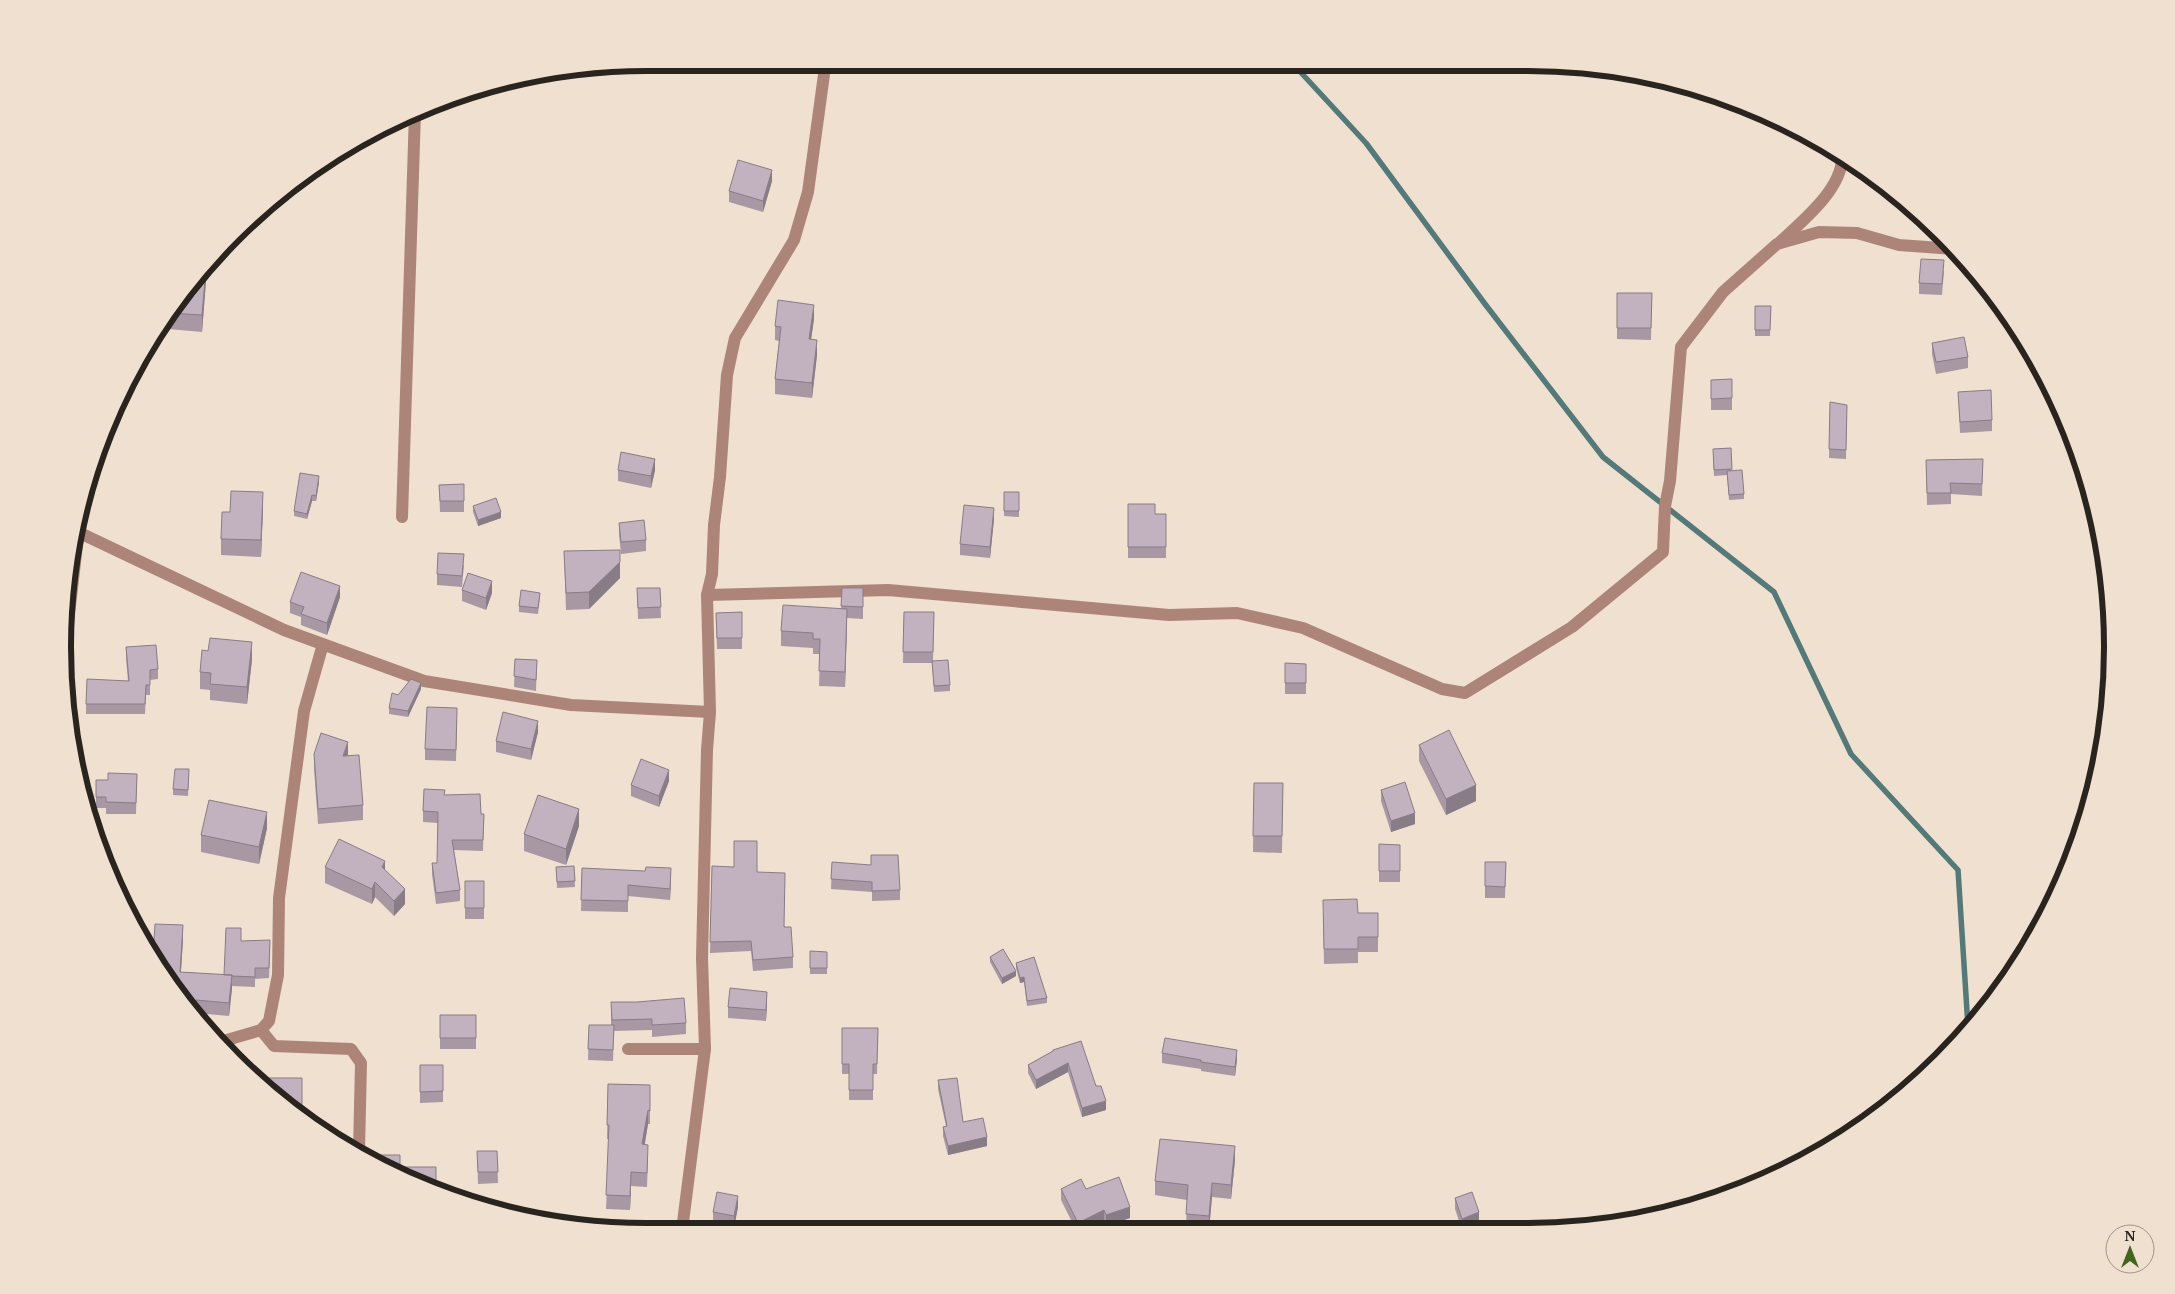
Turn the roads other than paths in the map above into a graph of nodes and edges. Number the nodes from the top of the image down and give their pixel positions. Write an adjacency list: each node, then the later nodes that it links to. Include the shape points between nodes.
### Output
1 (824, 71): 8 (street, via 808,192 794,240 735,338 727,376 712,574)
2 (415, 121): 6 (street)
3 (1842, 164): 4 (street, via 1824,200)
4 (1777, 244): 5 (street, via 1818,232 1857,233 1899,245); 8 (street, via 1723,292 1681,347 1663,552 1572,627 1465,693 1442,688 1304,628 1237,613 1169,616 888,590)
5 (1943, 248)
6 (402, 517)
7 (82, 534): 9 (street, via 284,630)
8 (707, 595): 10 (street)
9 (323, 644): 10 (street, via 424,681 571,705); 11 (street, via 304,711 279,898 278,975 269,1021)
10 (710, 712): 14 (street, via 702,958)
11 (261, 1030): 12 (street); 15 (street, via 274,1046 351,1049 361,1063)
12 (227, 1040)
13 (628, 1049): 14 (street)
14 (705, 1049): 16 (street)
15 (358, 1145)
16 (683, 1223)

